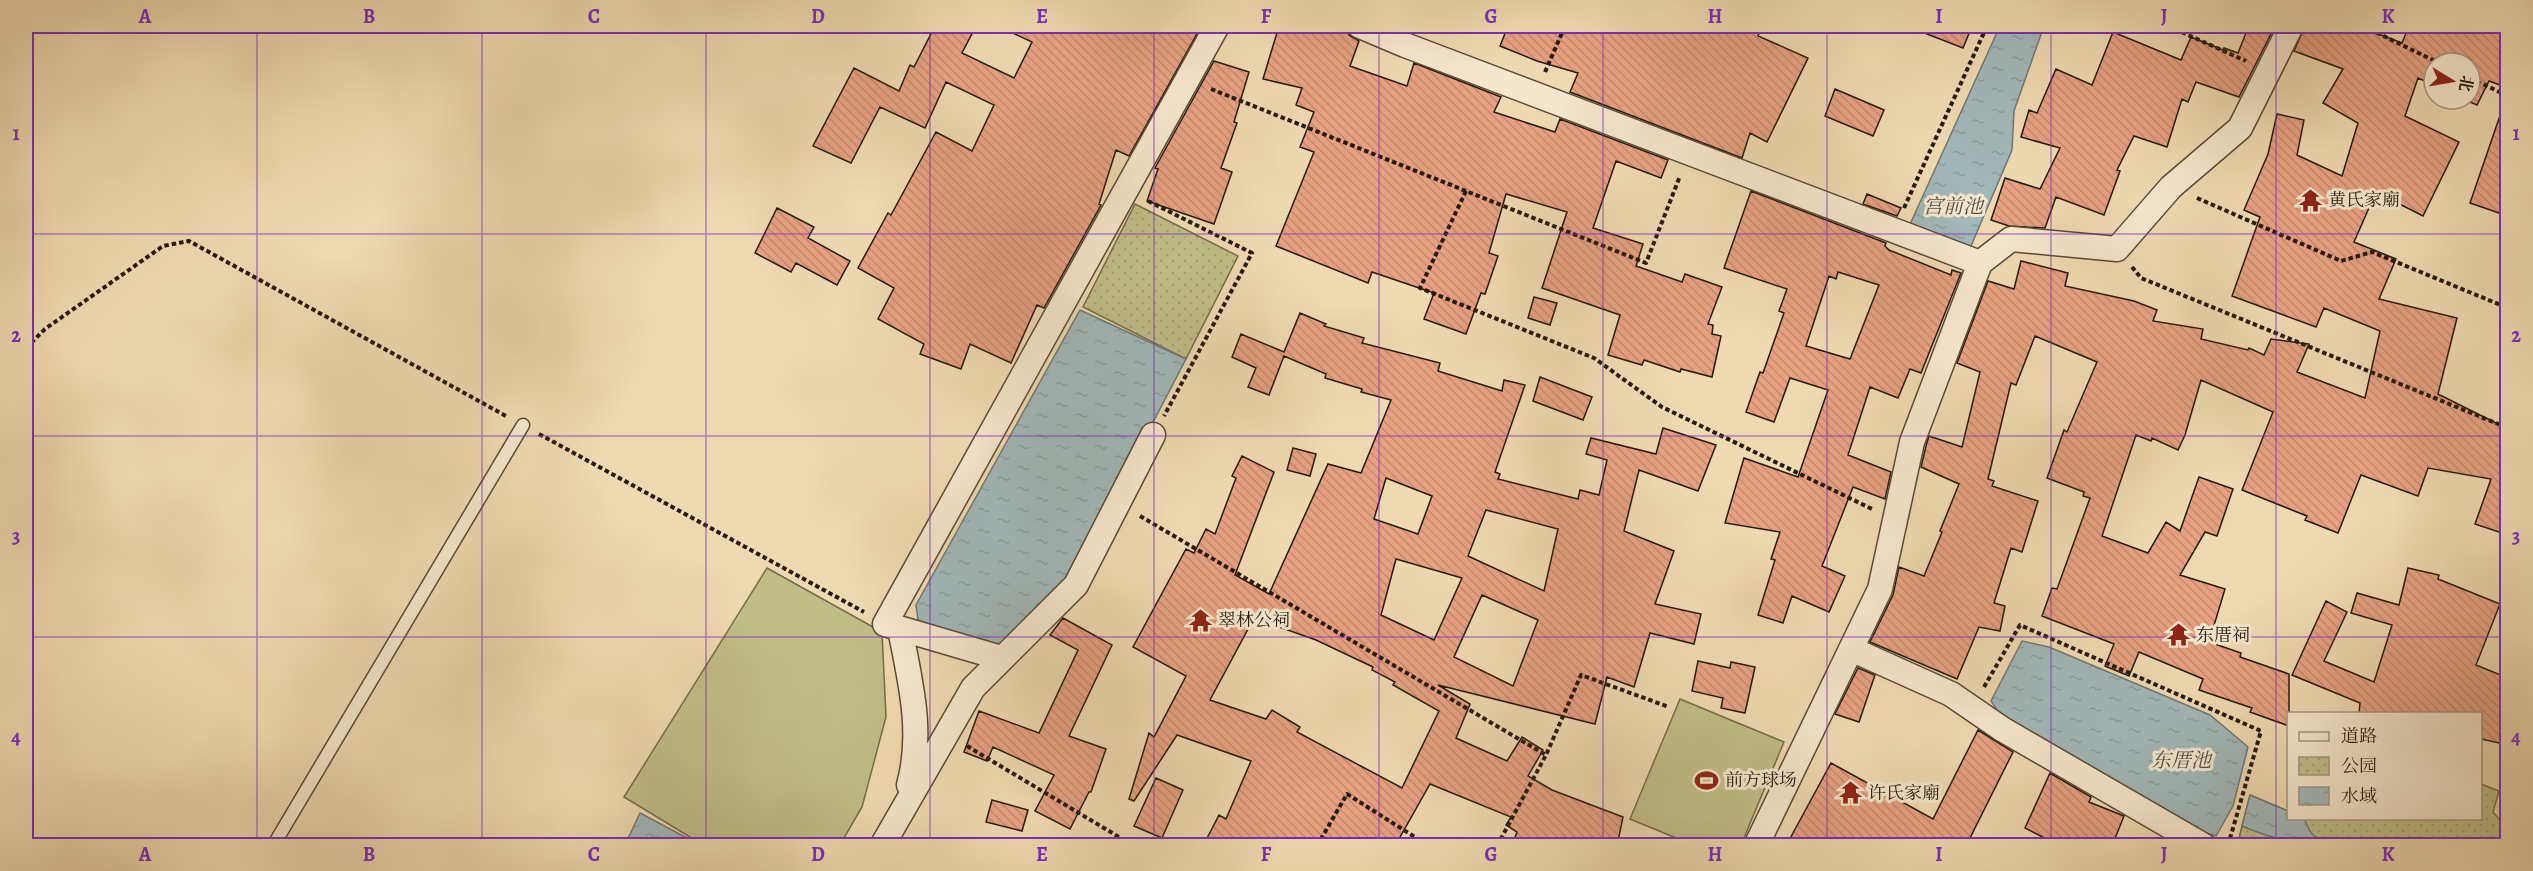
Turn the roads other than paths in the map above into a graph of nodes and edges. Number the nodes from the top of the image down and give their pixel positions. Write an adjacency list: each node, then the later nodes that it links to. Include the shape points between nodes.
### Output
1 (1217, 26): 7 (street)
2 (1360, 26): 4 (street)
3 (2291, 26): 4 (street, via 2240,129 2171,187 2117,249 2011,239)
4 (1980, 263): 8 (street, via 1912,442 1880,589)
5 (523, 425): 11 (lane)
6 (1153, 435): 9 (street, via 1076,585)
7 (893, 629): 9 (street); 10 (street, via 915,703 915,762)
8 (1851, 649): 13 (street); 14 (street, via 1951,694 2002,729)
9 (1001, 658): 10 (street, via 973,688)
10 (902, 811): 12 (street)
11 (273, 846)
12 (882, 846)
13 (1756, 846)
14 (2204, 846)

